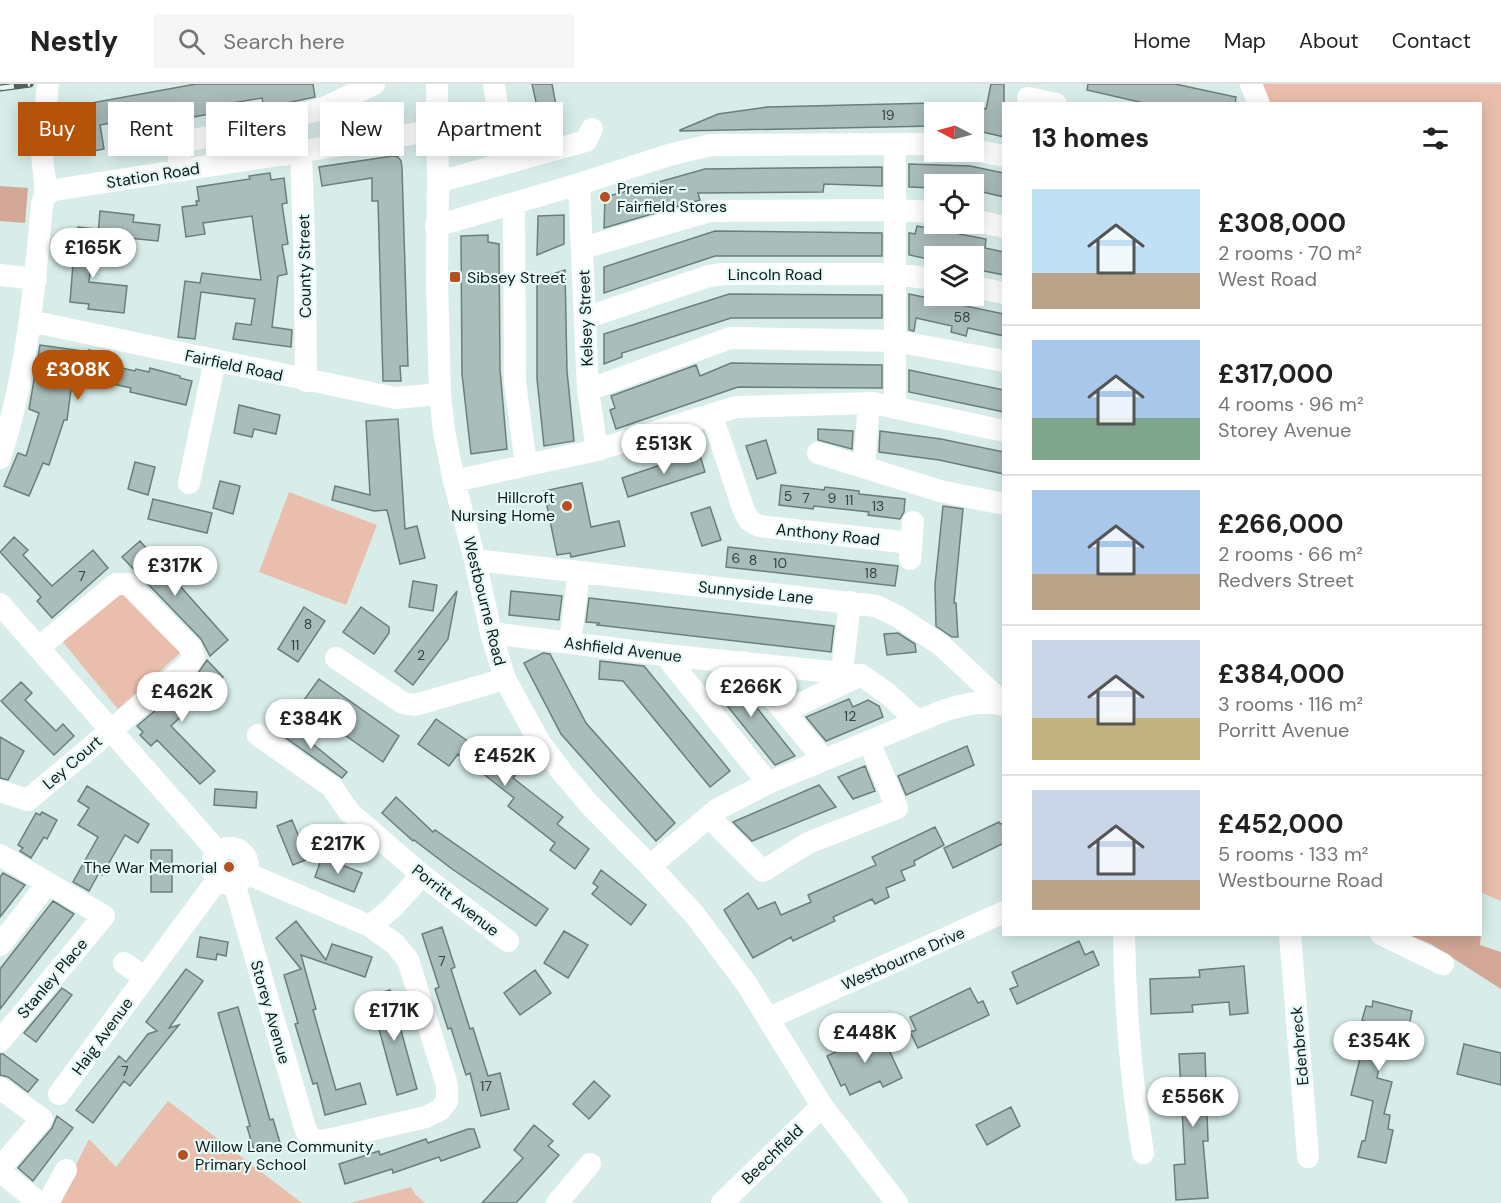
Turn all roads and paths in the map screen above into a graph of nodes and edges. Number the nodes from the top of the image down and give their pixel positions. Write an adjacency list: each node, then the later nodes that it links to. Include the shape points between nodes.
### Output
1 (48, 84): 26 (street, via 42,150)
2 (374, 84): 11 (street)
3 (437, 84): 7 (street, Westbourne Road)
4 (494, 84): 8 (street)
5 (1251, 84): 10 (street)
6 (1028, 95): 9 (street)
7 (437, 102)
8 (497, 102)
9 (1050, 102)
10 (1258, 102)
11 (308, 113)
12 (592, 129): 24 (street, via 586,141)
13 (416, 133): 17 (street, Station Road)
14 (206, 139): 23 (street, via 178,144)
15 (895, 144): 16 (street); 25 (street, via 711,145); 28 (street)
16 (924, 144)
17 (308, 150)
18 (984, 152): 22 (street)
19 (250, 156): 23 (street, Station Road)
20 (292, 156): 45 (street, County Street, via 305,274)
21 (438, 156): 24 (street, Westbourne Road)
22 (1002, 156)
23 (179, 161): 26 (street, Station Road)
24 (438, 182): 31 (street, Westbourne Road)
25 (579, 184): 27 (street); 33 (street, Kelsey Street)
26 (46, 194): 37 (street)
27 (514, 203): 31 (street); 55 (street, via 515,382)
28 (895, 210): 29 (street); 33 (street, via 710,211); 35 (street)
29 (924, 211)
30 (984, 222): 32 (street)
31 (436, 226): 47 (street, Westbourne Road)
32 (1002, 227)
33 (583, 248): 40 (street, Kelsey Street)
34 (0, 274): 37 (street)
35 (894, 274): 36 (street, Lincoln Road); 40 (street, Lincoln Road, via 709,276); 42 (street)
36 (924, 278)
37 (36, 279): 41 (street)
38 (984, 289): 39 (street)
39 (1002, 293)
40 (585, 318): 46 (street, Kelsey Street)
41 (30, 321): 43 (street, Fairfield Road); 54 (street)
42 (895, 341): 44 (street); 46 (street, via 730,338); 49 (street)
43 (215, 361): 45 (street, Fairfield Road); 58 (street)
44 (1002, 361)
45 (306, 381): 47 (street, Fairfield Road, via 395,398)
46 (588, 390): 52 (street, Kelsey Street)
47 (440, 394): 57 (street, Westbourne Road)
48 (869, 403): 49 (street); 50 (street, via 736,407); 56 (street)
49 (895, 408): 51 (street)
50 (712, 416): 52 (street); 60 (street, Anthony Road, via 750,521 759,526)
51 (1002, 431)
52 (597, 450): 55 (street)
53 (818, 453): 56 (street)
54 (0, 458)
55 (526, 465): 57 (street)
56 (864, 466): 59 (street, via 940,491)
57 (454, 481): 61 (street, Westbourne Road)
58 (189, 483)
59 (1002, 504)
60 (911, 541)
61 (475, 560): 62 (street, Sunnyside Lane); 65 (street, Westbourne Road)
62 (579, 572): 63 (street, Sunnyside Lane); 66 (street)
63 (850, 602): 71 (street); 73 (street, Sunnyside Lane, via 876,606 941,645)
64 (0, 604): 67 (street)
65 (491, 633): 66 (street, Ashfield Avenue); 72 (street, Westbourne Road)
66 (570, 643): 68 (street, Ashfield Avenue)
67 (38, 648): 77 (street); 77 (street, via 116,584 123,583 191,648 194,657 187,666)
68 (664, 655): 70 (street, Ashfield Avenue); 81 (street)
69 (336, 658): 72 (street, via 403,703 415,705)
70 (743, 662): 71 (street, Ashfield Avenue); 75 (street)
71 (851, 673): 75 (street); 76 (street, Ashfield Avenue, via 888,694)
72 (505, 679): 86 (street, Westbourne Road, via 540,743 562,772)
73 (1002, 703)
74 (1002, 705): 76 (street, via 966,703)
75 (785, 711): 80 (street)
76 (917, 721): 79 (street)
77 (111, 729): 82 (street, Ley Court, via 28,800); 84 (street)
78 (258, 735): 87 (street, Porritt Avenue, via 332,787 349,812)
79 (869, 741): 80 (street); 83 (street, via 897,807 808,843 763,871)
80 (824, 760): 81 (street)
81 (768, 783): 83 (street)
82 (0, 791)
83 (709, 817): 86 (street)
84 (218, 852): 88 (street, via 212,868); 88 (street, via 229,848 240,851 247,861)
85 (0, 856): 89 (street)
86 (650, 866): 100 (street, Westbourne Road, via 694,914)
87 (422, 875): 91 (street); 95 (street, Porritt Avenue)
88 (233, 878): 91 (street); 91 (street, Storey Avenue, via 306,1131 312,1140 323,1141 426,1117 447,1101 447,1085 408,960 395,944); 99 (street, Haig Avenue)
89 (48, 883): 96 (street); 101 (street, Stanley Place, via 104,916)
90 (1002, 913): 100 (street, Westbourne Drive)
91 (370, 926)
92 (1124, 936): 105 (street, via 1132,1091)
93 (1290, 936): 106 (street, Edenbreck)
94 (1385, 936): 98 (street)
95 (508, 940)
96 (0, 945)
97 (124, 963): 99 (street)
98 (1443, 964)
99 (145, 978): 103 (street, Haig Avenue)
100 (769, 1018): 104 (street, Westbourne Road)
101 (0, 1041)
102 (0, 1088): 108 (street, via 42,1119)
103 (59, 1094)
104 (822, 1106): 110 (street, Westbourne Road); 114 (street, Beechfield)
105 (1143, 1154)
106 (1308, 1157)
107 (590, 1164): 113 (street)
108 (0, 1170): 111 (street)
109 (66, 1170): 112 (street)
110 (893, 1202)
111 (39, 1203)
112 (48, 1203)
113 (557, 1203)
114 (722, 1203)

